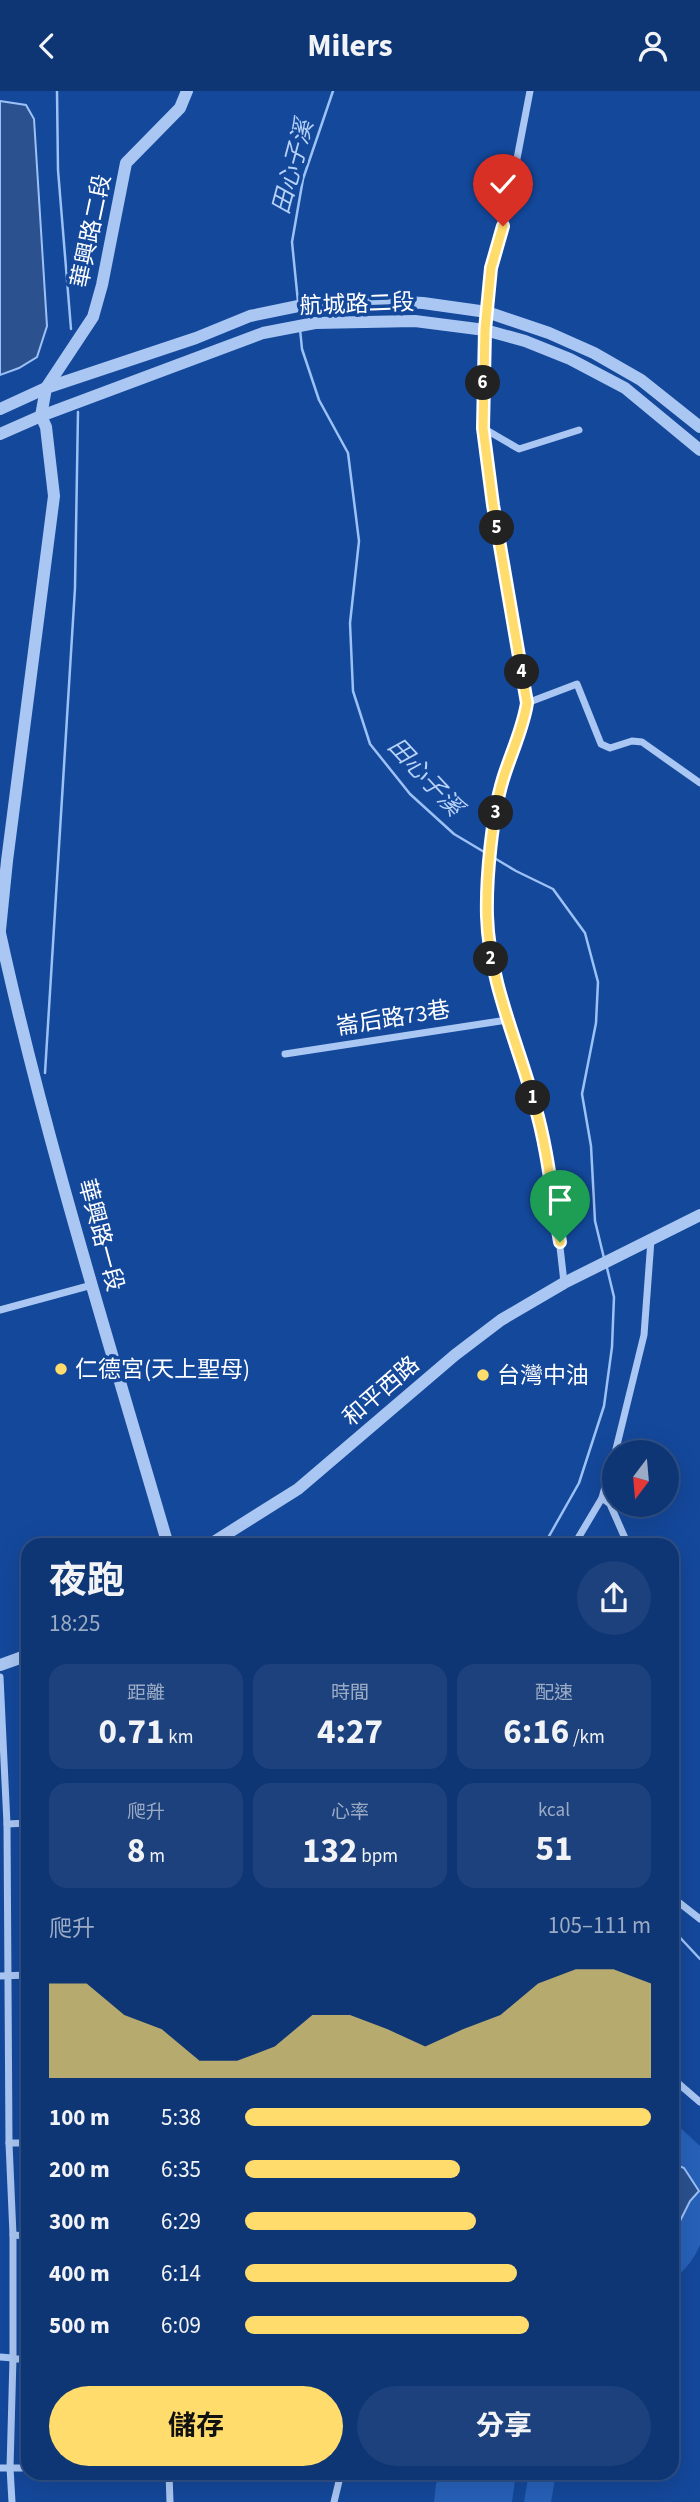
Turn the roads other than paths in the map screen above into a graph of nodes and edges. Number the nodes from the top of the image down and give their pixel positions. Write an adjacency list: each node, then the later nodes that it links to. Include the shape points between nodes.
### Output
1 (187, 91): 5 (street, 華興路二段, via 180,108 127,163 93,317)
2 (530, 91): 3 (street, via 491,268)
3 (487, 312): 4 (street); 5 (street, 航城路二段, via 351,299 308,305 263,314); 8 (street, 航城路二段, via 594,353 641,380)
4 (485, 330): 7 (street, 航城路二段, via 415,321 315,323 265,333); 9 (street); 12 (street, 航城路二段, via 570,359 625,389)
5 (46, 388): 6 (street, 航城路二段); 7 (street, 華興路一段)
6 (0, 409)
7 (41, 416): 11 (street, 航城路二段); 15 (street, 華興路一段, via 54,496)
8 (700, 427)
9 (483, 428): 10 (street, via 519,449); 13 (street)
10 (579, 430)
11 (0, 434)
12 (700, 450)
13 (527, 703): 14 (street, via 577,684 601,744 610,748 642,741); 16 (street, via 502,780 487,913 491,955)
14 (700, 783)
15 (0, 932): 21 (street, 華興路一段)
16 (507, 1020): 17 (street, 崙后路73巷); 20 (street, via 537,1110)
17 (285, 1054)
18 (700, 1215): 19 (street, 和平西路)
19 (651, 1240): 20 (street, 和平西路); 23 (street, via 644,1335)
20 (564, 1283): 27 (street, 和平西路, via 454,1356 299,1489)
21 (92, 1285): 22 (street); 26 (street, 華興路一段)
22 (0, 1310)
23 (617, 1440)
24 (602, 1498): 28 (street)
25 (616, 1517): 29 (street)
26 (166, 1538)
27 (220, 1538)
28 (577, 1538)
29 (625, 1538)
30 (21, 1658): 31 (street)
31 (0, 1665)
32 (0, 1677): 33 (street)
33 (3, 1806): 35 (street)
34 (21, 1823): 35 (street)
35 (7, 1824): 36 (street)
36 (3, 1844): 39 (street)
37 (679, 1902): 38 (street)
38 (700, 1919)
39 (4, 1976): 42 (street)
40 (679, 2084): 41 (street)
41 (700, 2102)
42 (9, 2143): 43 (street); 44 (street)
43 (21, 2143)
44 (13, 2235): 45 (street); 47 (street)
45 (21, 2235)
46 (0, 2357): 47 (street)
47 (13, 2358): 48 (street); 50 (street)
48 (21, 2359)
49 (0, 2468): 50 (street)
50 (10, 2468): 51 (street); 54 (street)
51 (21, 2469)
52 (169, 2480): 55 (street)
53 (339, 2480): 56 (street)
54 (12, 2502)
55 (170, 2502)
56 (334, 2502)

